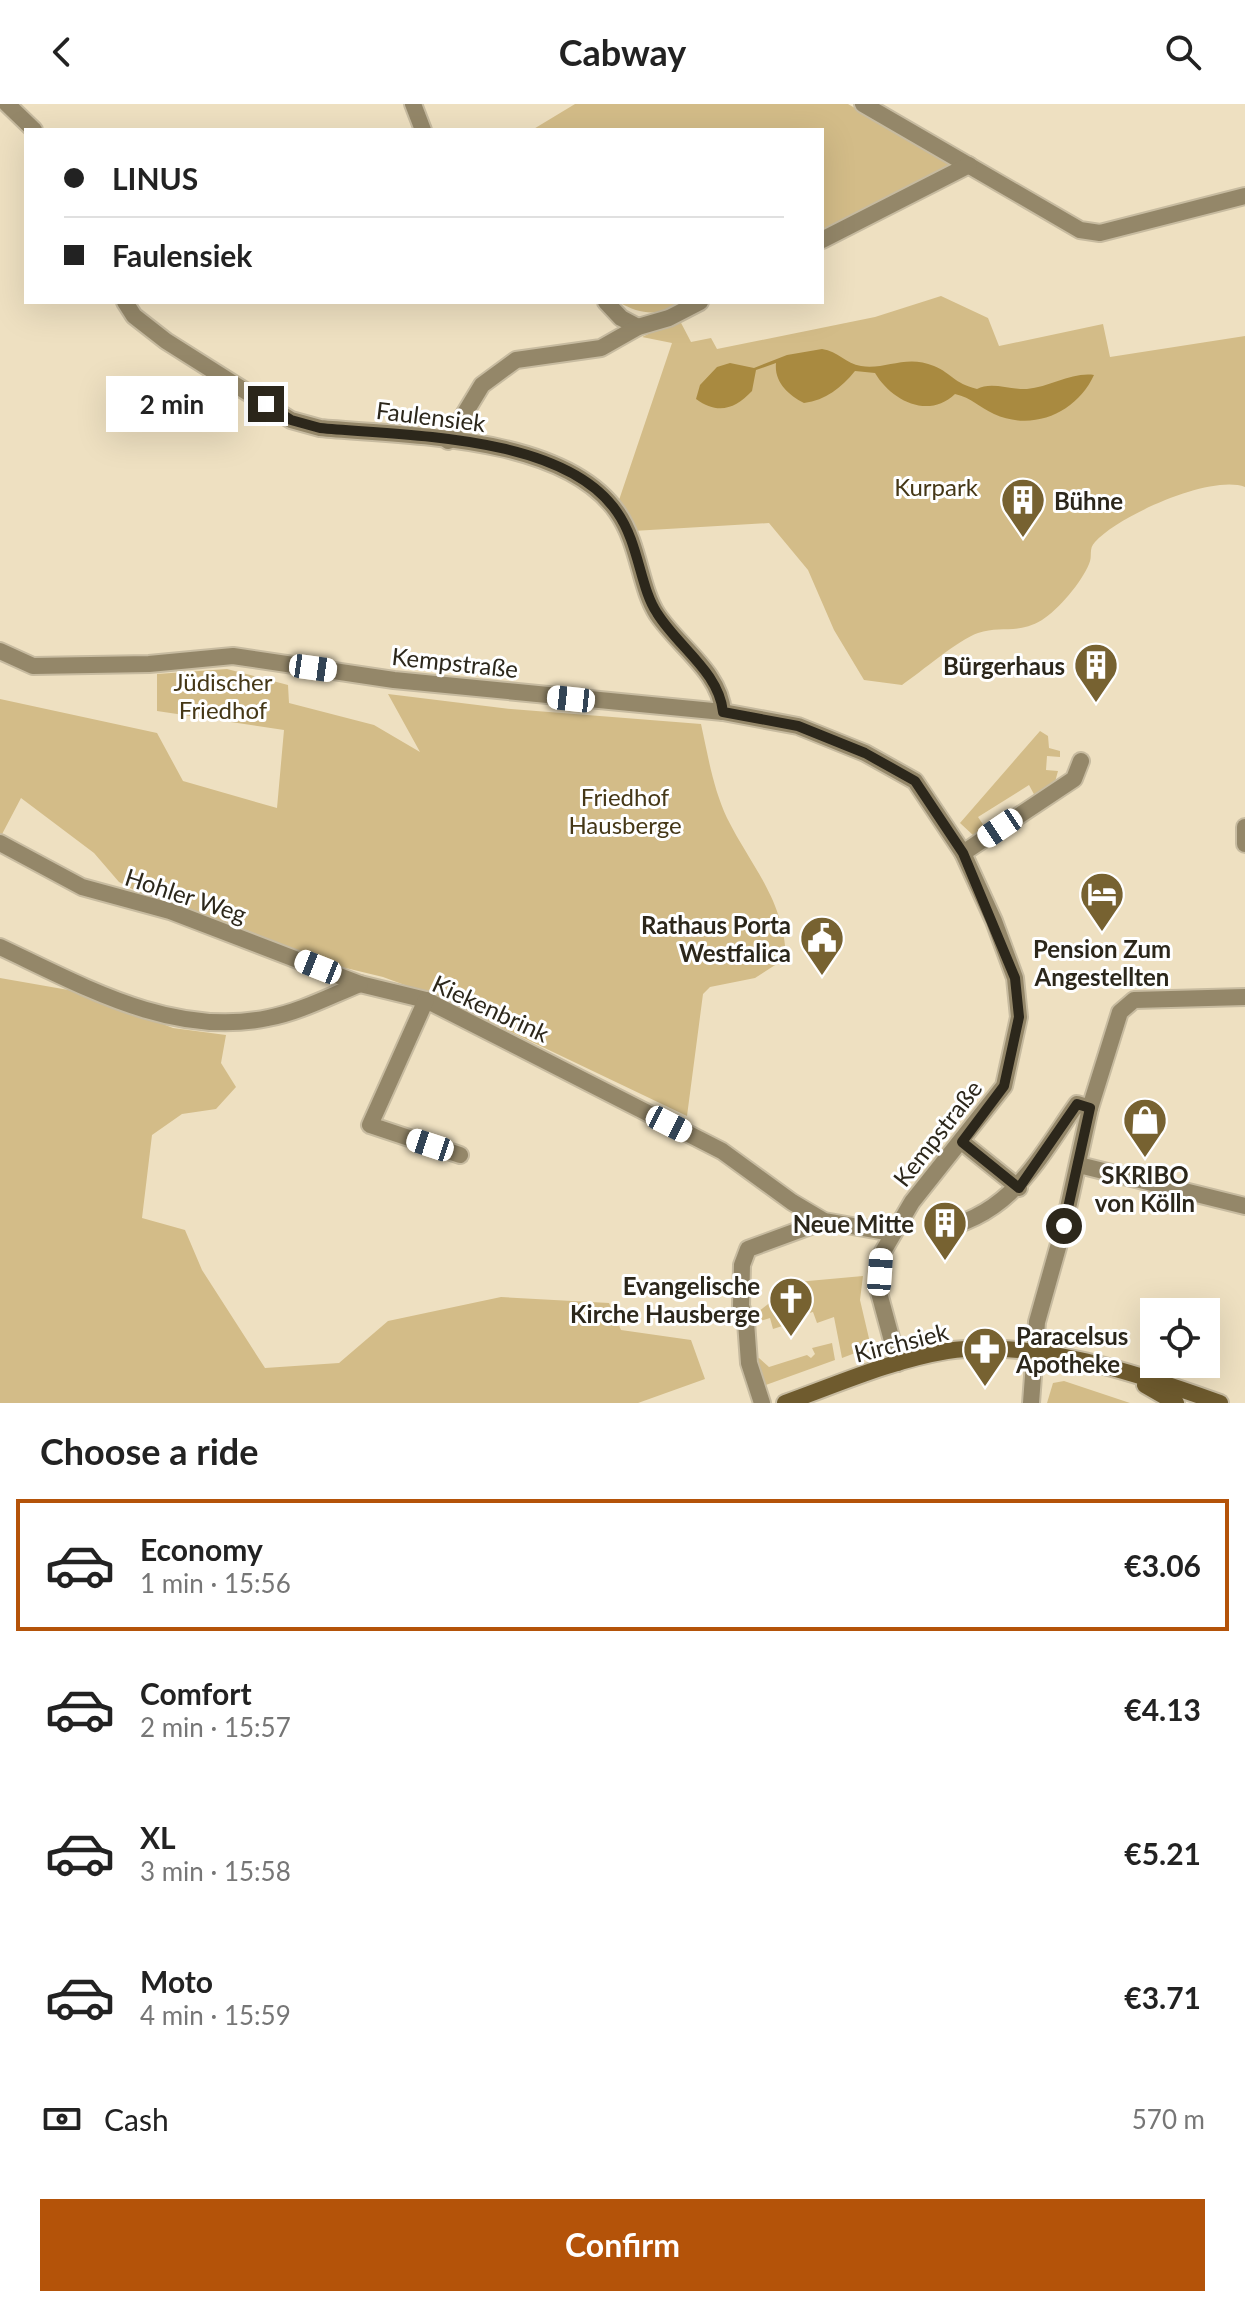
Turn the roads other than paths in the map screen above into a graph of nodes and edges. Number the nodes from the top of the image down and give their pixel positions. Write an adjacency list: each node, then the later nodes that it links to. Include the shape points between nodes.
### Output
1 (7, 104): 4 (street)
2 (413, 104): 5 (street)
3 (863, 104): 6 (street)
4 (32, 128)
5 (422, 128)
6 (969, 165): 7 (street, via 1080,230 1100,233); 8 (street)
7 (1245, 196)
8 (824, 239)
9 (126, 304): 13 (street, Faulensiek, via 166,341 291,420 320,428)
10 (608, 304): 12 (street)
11 (696, 304): 12 (street)
12 (638, 327): 13 (street, via 601,348 516,360 482,385)
13 (448, 441): 15 (street, Faulensiek, via 537,459 591,486 617,511 637,551 655,611 721,692)
14 (0, 651): 15 (street, Kempstraße, via 33,666 233,656 394,680)
15 (723, 712): 20 (street, Kempstraße, via 798,726 865,753 915,781)
16 (1081, 761): 20 (street, via 1074,779)
17 (1245, 827): 19 (street)
18 (0, 843): 22 (street, Hohler Weg, via 82,887 170,911)
19 (1245, 844)
20 (963, 853): 26 (street, Kempstraße, via 1015,978 1019,1017 1004,1086)
21 (0, 947): 22 (street, via 83,987 187,1022 268,1018)
22 (360, 984): 24 (street, Kiekenbrink)
23 (1245, 997): 25 (street, via 1134,1000 1120,1012)
24 (426, 1000): 27 (street, via 370,1125); 31 (street, Kiekenbrink, via 722,1151)
25 (1090, 1108): 28 (street); 29 (street, via 1077,1104)
26 (962, 1142): 29 (street); 33 (street, Kempstraße)
27 (460, 1155)
28 (1079, 1165): 30 (street); 34 (street)
29 (1019, 1188): 32 (street, via 969,1221)
30 (1245, 1206)
31 (824, 1221): 33 (street, Kiekenbrink); 37 (street, via 748,1249 742,1265 749,1363)
32 (935, 1230)
33 (892, 1233): 35 (street, Kempstraße, via 881,1255 878,1289)
34 (1034, 1350): 35 (main road, Kirchsiek, via 948,1351); 36 (main road, Kirchsiek); 39 (street)
35 (898, 1363): 38 (main road, Kirchsiek)
36 (1126, 1374): 40 (main road, Kirchsiek); 41 (main road, Kirchsiek)
37 (762, 1403)
38 (785, 1403)
39 (1031, 1403)
40 (1176, 1403)
41 (1220, 1403)

